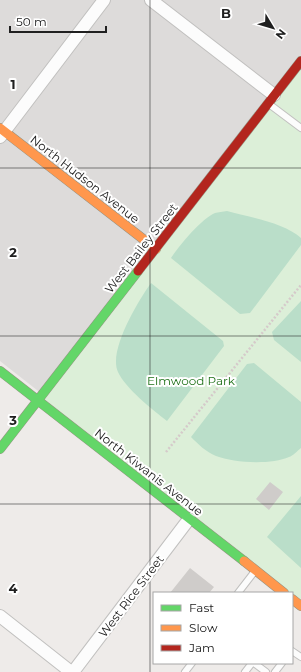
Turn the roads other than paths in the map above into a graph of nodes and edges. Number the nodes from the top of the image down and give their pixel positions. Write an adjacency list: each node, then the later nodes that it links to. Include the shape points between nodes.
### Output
1 (104, 0): 6 (street)
2 (151, 0): 4 (street)
3 (301, 61): 4 (street, West Bailey Street)
4 (271, 99): 5 (lane); 7 (street, West Bailey Street)
5 (301, 128)
6 (1, 132): 7 (street, North Hudson Avenue)
7 (156, 249): 9 (street, West Bailey Street)
8 (0, 371): 9 (street, North Kiwanis Avenue)
9 (38, 400): 10 (street, West Bailey Street); 11 (street, North Kiwanis Avenue)
10 (0, 449)
11 (189, 519): 12 (street, North Kiwanis Avenue); 22 (street, West Rice Street)
12 (255, 571): 13 (lane); 14 (street, North Kiwanis Avenue)
13 (239, 592)
14 (283, 592)
15 (293, 600): 16 (street)
16 (301, 606)
17 (0, 616): 22 (street)
18 (191, 664): 23 (lane)
19 (252, 664): 24 (lane)
20 (254, 664): 25 (lane)
21 (281, 664): 26 (lane)
22 (72, 672)
23 (185, 672)
24 (245, 672)
25 (266, 672)
26 (275, 672)

